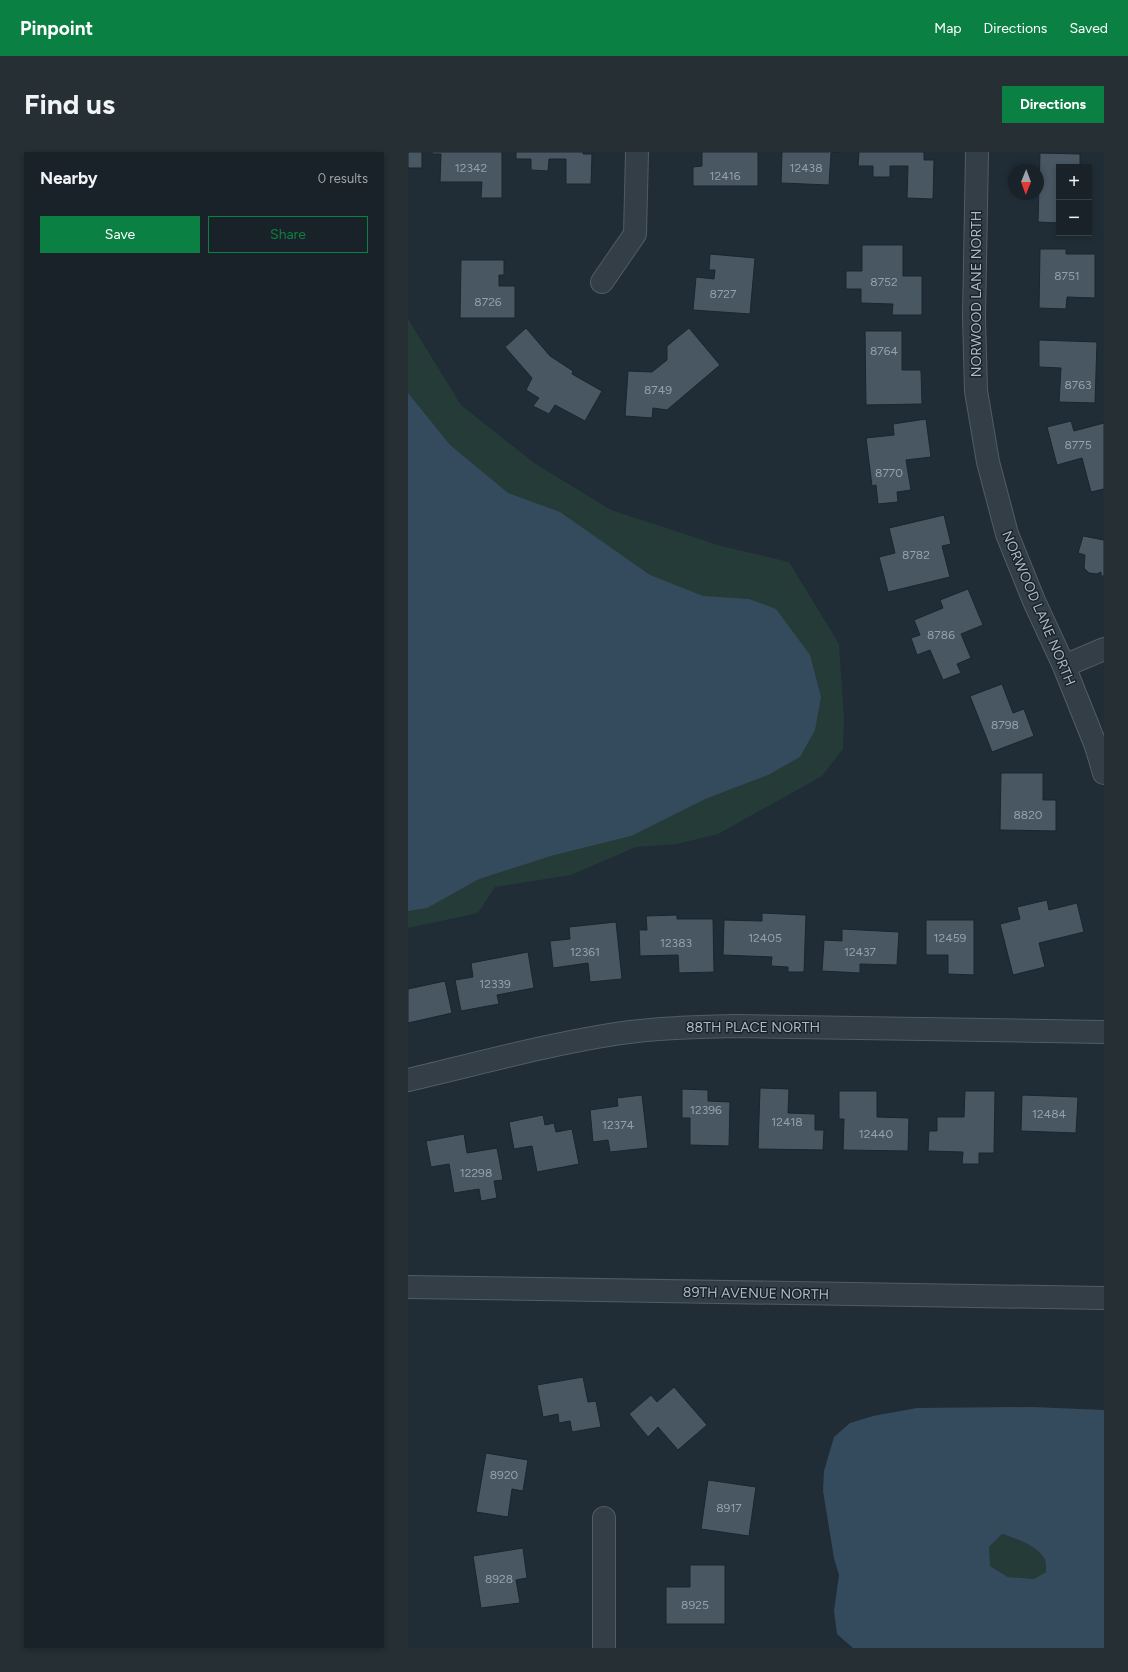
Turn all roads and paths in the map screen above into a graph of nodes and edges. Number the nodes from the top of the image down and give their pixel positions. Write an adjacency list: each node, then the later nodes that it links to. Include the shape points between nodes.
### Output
1 (637, 152): 3 (street, via 635,234)
2 (977, 152): 5 (street, NORWOOD LANE NORTH, via 974,317 976,391 988,462 1007,534)
3 (602, 282)
4 (1104, 649): 5 (street)
5 (1064, 666): 6 (street, NORWOOD LANE NORTH)
6 (1104, 773)
7 (1104, 1032): 8 (street, 88TH PLACE NORTH, via 677,1027 615,1034 559,1045)
8 (408, 1080)
9 (408, 1287): 10 (street, 89TH AVENUE NORTH)
10 (1104, 1298)
11 (604, 1518): 12 (street)
12 (604, 1648)

